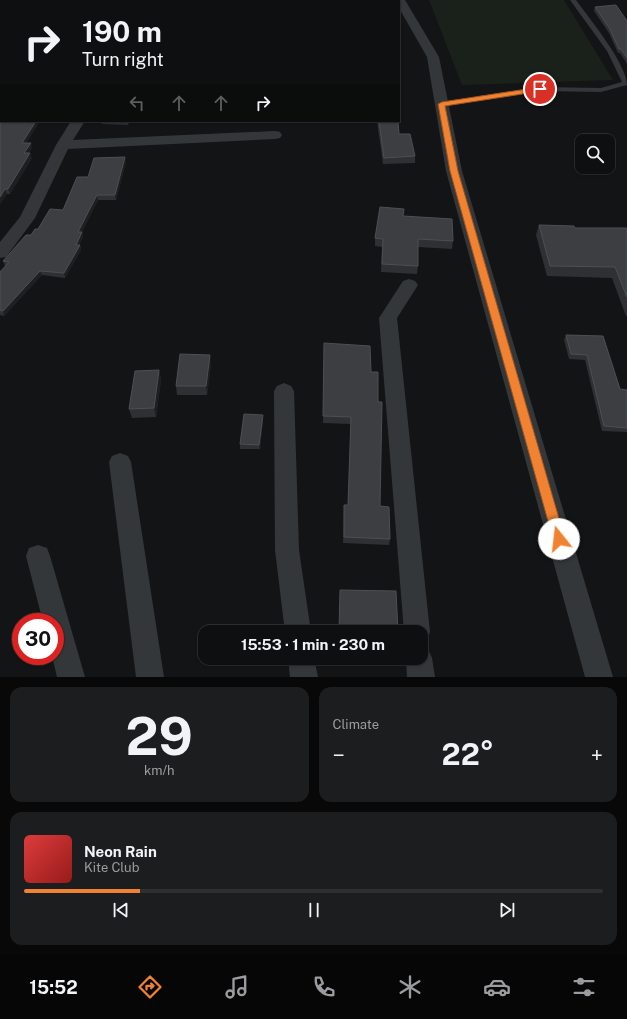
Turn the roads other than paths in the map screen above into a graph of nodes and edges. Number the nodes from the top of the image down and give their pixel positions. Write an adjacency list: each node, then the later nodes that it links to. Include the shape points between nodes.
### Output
1 (400, 0): 4 (street, via 433,57)
2 (573, 0): 3 (lane, via 610,51)
3 (627, 82): 4 (lane, via 601,90 540,89)
4 (442, 104): 21 (street, via 454,171)
5 (77, 122): 7 (street)
6 (275, 134): 7 (street)
7 (63, 145): 8 (street, via 27,218)
8 (0, 254)
9 (409, 284): 14 (street, via 388,318)
10 (284, 391): 13 (street, via 287,550)
11 (120, 462): 18 (street)
12 (38, 556): 17 (street)
13 (297, 625)
14 (415, 625)
15 (302, 665): 19 (street)
16 (420, 665): 20 (street)
17 (71, 677)
18 (150, 677)
19 (304, 677)
20 (421, 677)
21 (599, 677)

